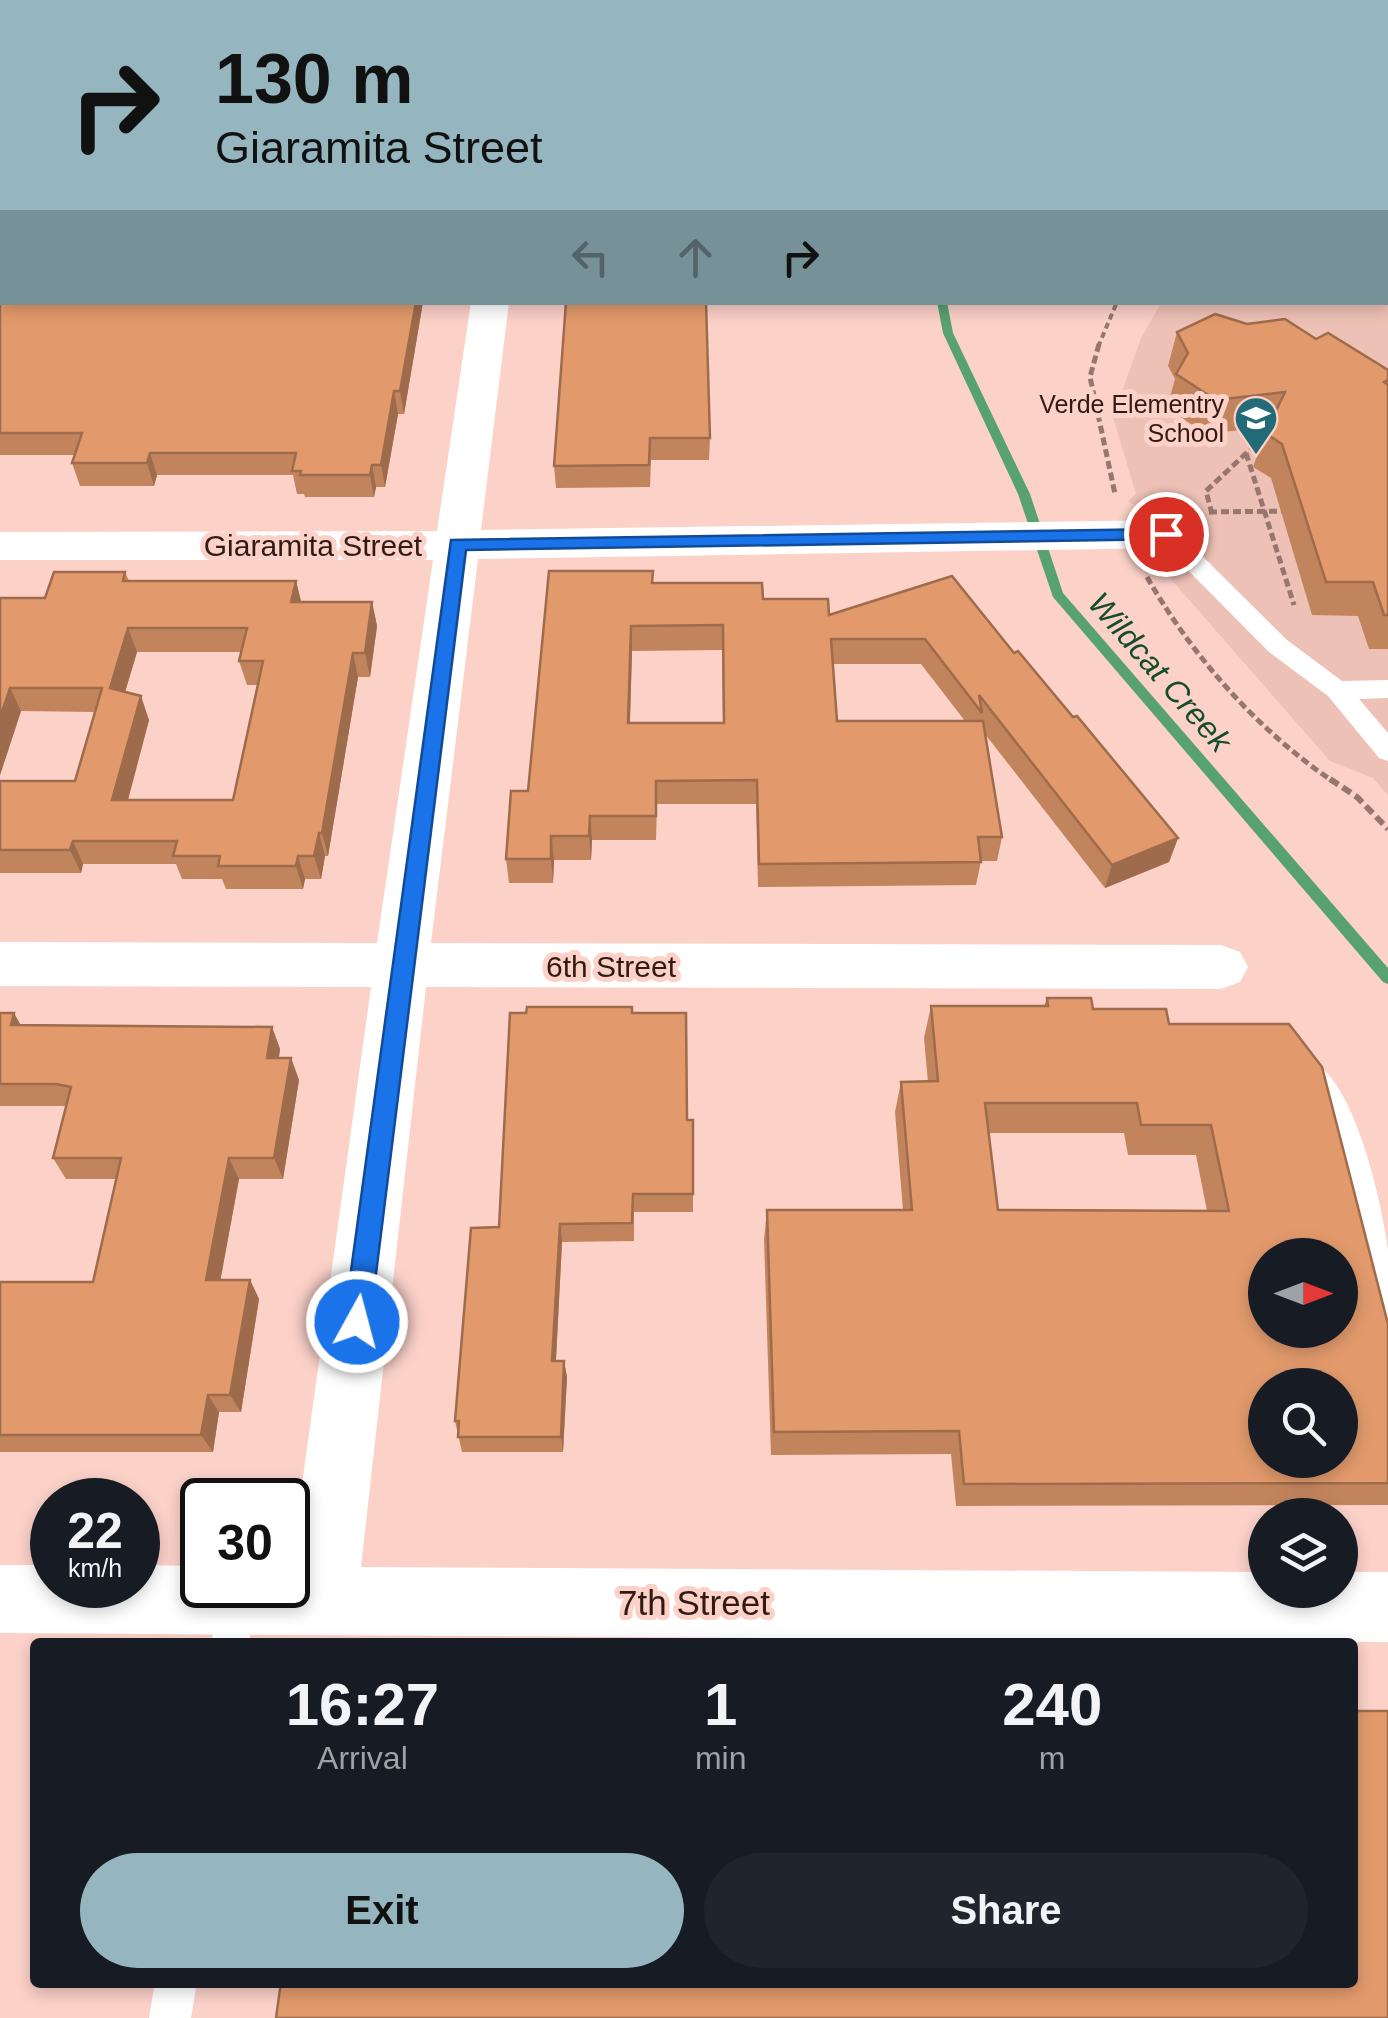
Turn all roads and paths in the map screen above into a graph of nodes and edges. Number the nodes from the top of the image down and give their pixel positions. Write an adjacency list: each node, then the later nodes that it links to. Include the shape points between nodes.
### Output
1 (490, 305): 10 (street)
2 (1116, 305): 8 (path, via 1090,377)
3 (1254, 446): 4 (path)
4 (1246, 454): 5 (path, via 1206,491); 6 (path)
5 (1211, 511): 6 (path); 9 (path)
6 (1264, 511): 7 (path); 13 (path, via 1298,618)
7 (1304, 511)
8 (1107, 522): 10 (street, Giaramita Street, via 982,538); 12 (street, Giaramita Street)
9 (1214, 524)
10 (458, 544): 11 (street, Giaramita Street); 19 (street)
11 (0, 546)
12 (1154, 552): 15 (lane); 17 (path, via 1177,630 1291,754 1358,796)
13 (1287, 608)
14 (1388, 689): 15 (lane)
15 (1337, 690): 16 (lane)
16 (1388, 751)
17 (1388, 829)
18 (0, 964): 19 (street, 6th Street)
19 (401, 966): 20 (street, 6th Street); 24 (street)
20 (1221, 967)
21 (1286, 1042): 22 (lane, via 1340,1116)
22 (1388, 1321)
23 (0, 1599): 26 (street, 7th Street)
24 (323, 1599): 25 (street, 7th Street); 26 (street, 7th Street)
25 (1388, 1607)
26 (233, 1622)
27 (175, 1988): 28 (lane)
28 (170, 2018)

